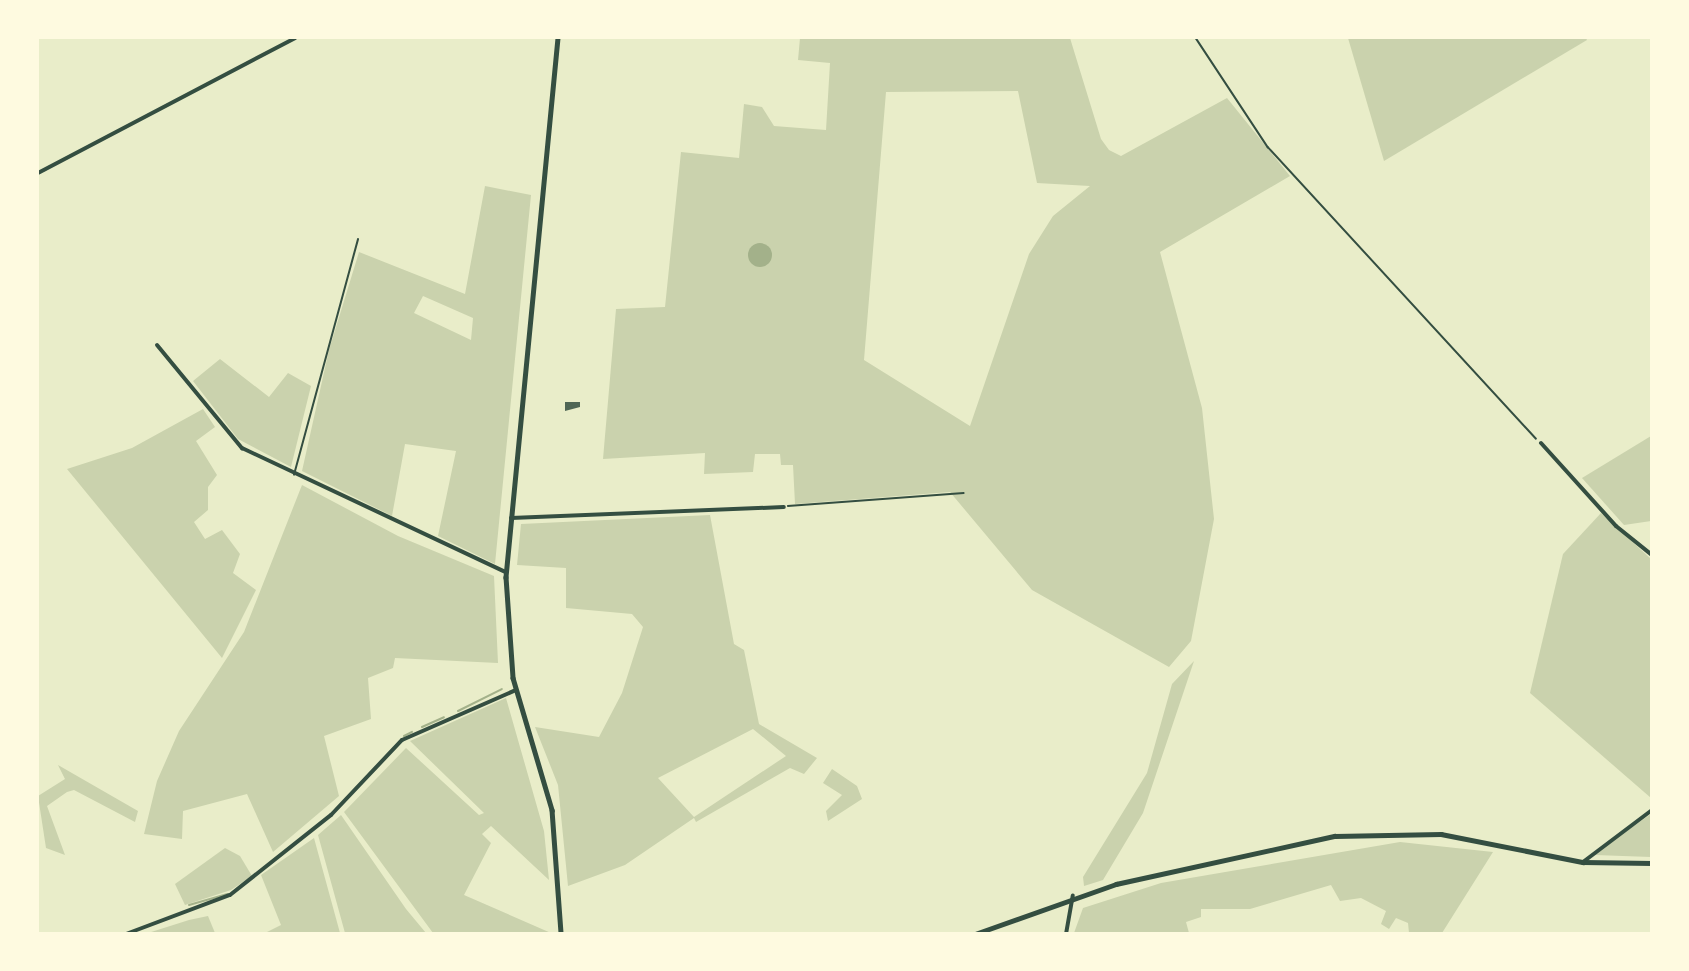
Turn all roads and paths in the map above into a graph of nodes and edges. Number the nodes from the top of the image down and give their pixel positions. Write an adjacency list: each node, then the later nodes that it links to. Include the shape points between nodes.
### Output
1 (294, 38): 4 (street)
2 (558, 38): 11 (street)
3 (1196, 38): 7 (path, via 1268,147)
4 (38, 173)
5 (358, 240): 8 (lane)
6 (157, 345): 8 (street, via 228,436)
7 (1541, 443): 12 (street, via 1616,526)
8 (294, 475): 13 (street)
9 (964, 493): 10 (path)
10 (784, 507): 11 (street)
11 (511, 518): 13 (street)
12 (1652, 555)
13 (506, 572): 14 (street)
14 (516, 690): 19 (street, via 402,740 331,815 230,895); 20 (street, via 552,810)
15 (1652, 810): 16 (street)
16 (1583, 862): 17 (street); 18 (street, via 1441,834 1370,833 1225,857)
17 (1652, 863)
18 (1073, 896): 21 (street); 22 (street)
19 (126, 933)
20 (561, 933)
21 (975, 933)
22 (1066, 933)

